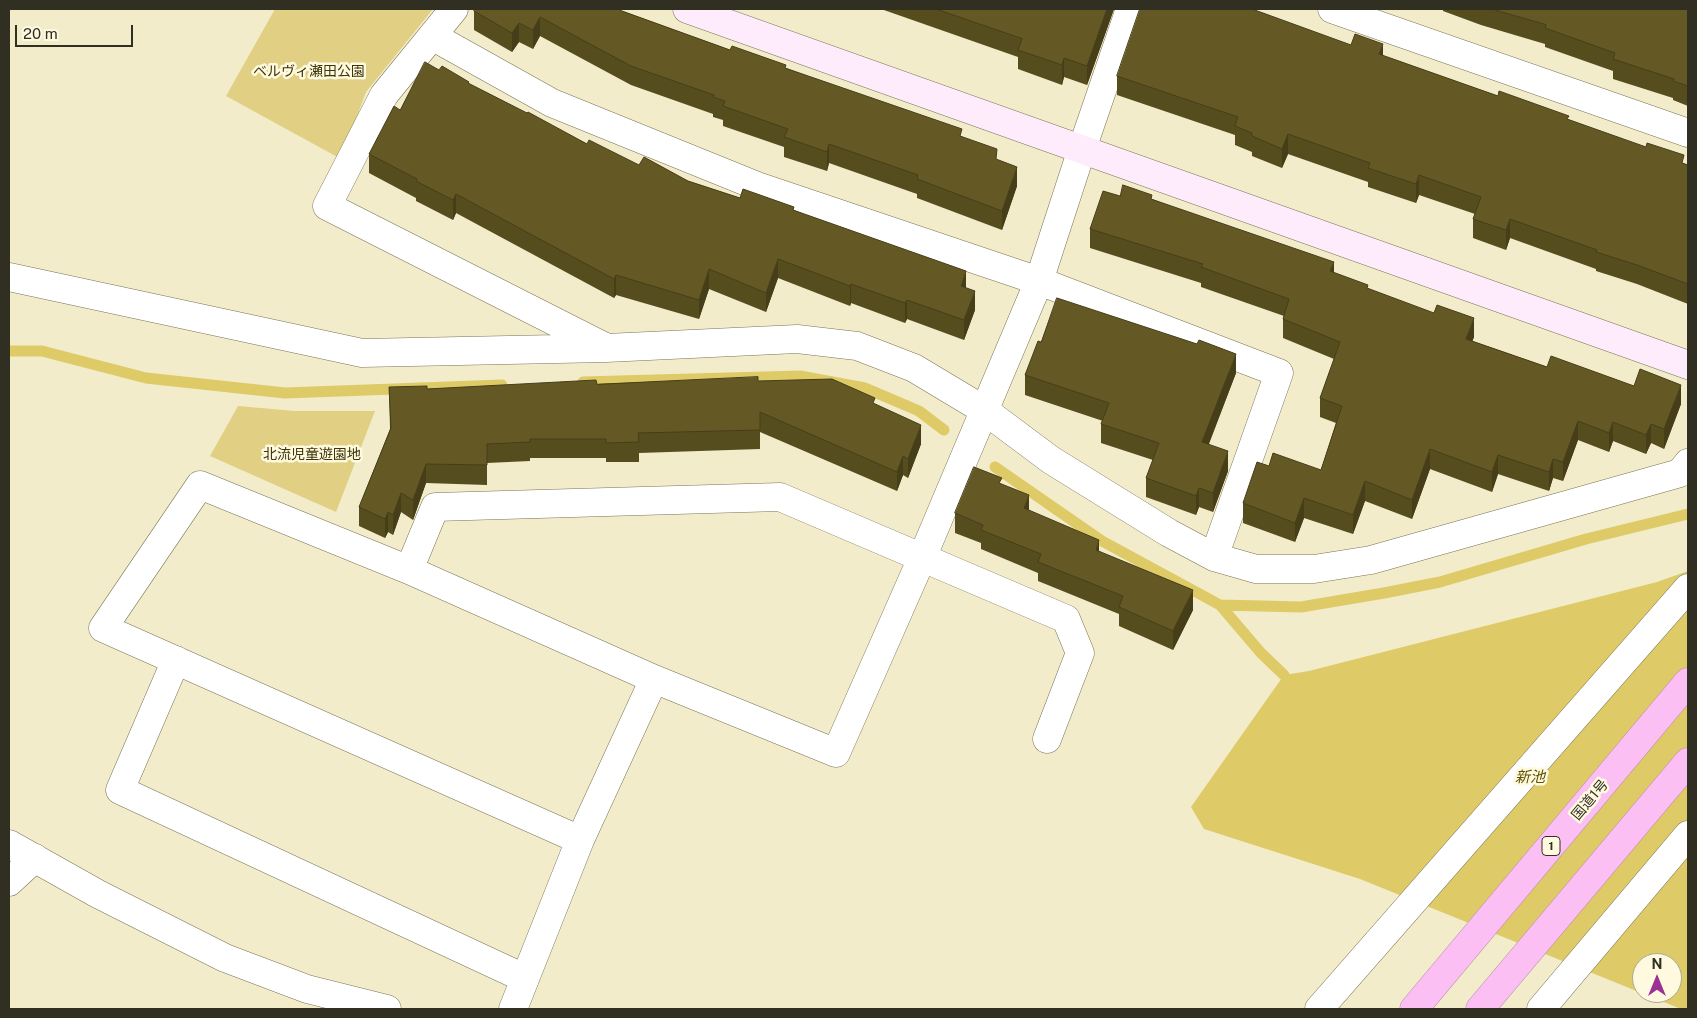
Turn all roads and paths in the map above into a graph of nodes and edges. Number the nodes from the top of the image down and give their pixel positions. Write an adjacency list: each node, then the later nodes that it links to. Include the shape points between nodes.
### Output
1 (454, 9): 5 (street)
2 (687, 9): 7 (street)
3 (1130, 9): 7 (street)
4 (1332, 9): 6 (street)
5 (432, 36): 9 (street, via 552,103 757,186); 10 (street, via 384,95 327,206)
6 (1688, 133)
7 (1082, 149): 9 (street); 11 (street)
8 (9, 277): 10 (street, via 362,353)
9 (1039, 281): 12 (street); 14 (street, via 1279,373)
10 (606, 348): 12 (street, via 797,339 857,346 914,368)
11 (1688, 365)
12 (984, 410): 14 (street, via 1052,460 1168,534); 15 (street)
13 (1688, 463): 14 (street, via 1680,473 1371,560 1314,569 1256,569)
14 (1214, 557)
15 (922, 558): 16 (street, via 780,497 435,507); 19 (street, via 836,753); 21 (street, via 1066,619 1080,653)
16 (409, 570): 18 (street, via 200,484 103,628); 19 (street)
17 (1688, 588): 31 (street)
18 (176, 660): 24 (street); 28 (street, via 120,790)
19 (654, 679): 24 (street)
20 (1688, 682): 32 (highway, 国道1号 / 1)
21 (1047, 739)
22 (1688, 762): 33 (highway)
23 (1688, 835): 34 (street)
24 (580, 840): 28 (street)
25 (9, 844): 26 (street)
26 (35, 858): 27 (street); 29 (street, via 98,894 225,958 307,989)
27 (9, 882)
28 (524, 978): 30 (street)
29 (387, 1009)
30 (513, 1009)
31 (1319, 1009)
32 (1414, 1009)
33 (1480, 1009)
34 (1541, 1009)

